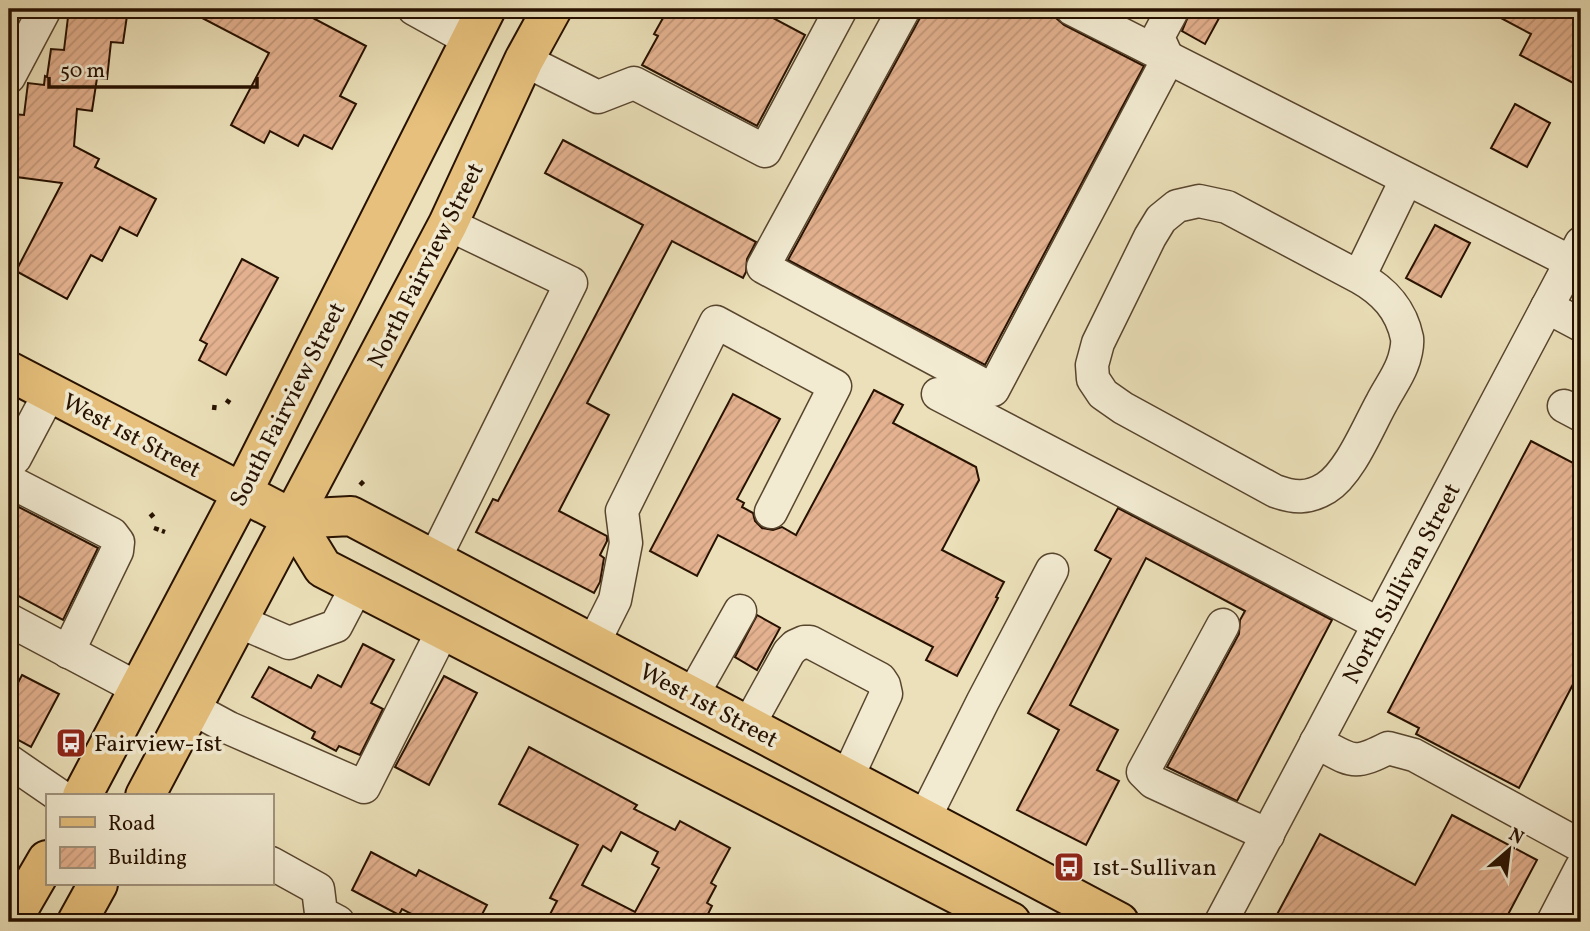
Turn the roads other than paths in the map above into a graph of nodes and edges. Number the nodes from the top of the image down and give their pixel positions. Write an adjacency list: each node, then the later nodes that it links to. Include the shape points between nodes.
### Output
1 (45, 9): 11 (street)
2 (414, 9): 8 (street)
3 (552, 9): 10 (main road, North Fairview Street)
4 (841, 9): 10 (street, via 765,151 634,83 598,97)
5 (904, 9): 9 (street, via 763,267 993,390)
6 (1072, 9): 9 (street)
7 (1173, 9): 9 (street, via 1158,37)
8 (478, 24): 23 (main road, South Fairview Street)
9 (1168, 59): 12 (street)
10 (524, 61): 13 (main road, North Fairview Street)
11 (9, 77)
12 (1406, 180): 14 (street); 15 (street)
13 (448, 224): 25 (main road, North Fairview Street); 26 (street, via 570,283)
14 (1576, 253): 16 (street, North Sullivan Street)
15 (1359, 276): 15 (street, via 1227,207 1199,201 1177,205 1150,237 1098,343 1093,379 1103,394 1123,408 1275,491 1293,497 1311,495 1328,487 1344,470 1403,364 1408,341 1401,318 1389,299)
16 (1547, 307): 17 (street); 32 (street, North Sullivan Street)
17 (1581, 324)
18 (9, 371): 19 (main road, West 1st Street)
19 (50, 392): 21 (street); 23 (main road, West 1st Street)
20 (938, 394): 32 (street)
21 (9, 464)
22 (9, 481): 36 (street, via 112,534 118,542)
23 (242, 493): 25 (main road, West 1st Street); 37 (main road, South Fairview Street)
24 (771, 512): 35 (street, via 835,386 716,322 622,511 626,542 615,600)
25 (293, 519): 26 (main road, West 1st Street, via 351,516); 28 (main road, via 323,568); 31 (main road)
26 (434, 560): 35 (main road, West 1st Street)
27 (1052, 570): 47 (street)
28 (357, 586): 31 (street, via 337,626 289,643); 34 (main road)
29 (740, 611): 38 (street)
30 (9, 620): 36 (street)
31 (238, 621): 39 (main road)
32 (1379, 624): 41 (street, North Sullivan Street)
33 (1223, 625): 48 (street, via 1143,772 1153,782)
34 (443, 630): 39 (street, via 364,787); 57 (main road)
35 (593, 644): 38 (main road, West 1st Street)
36 (68, 652): 37 (street)
37 (139, 689): 45 (main road, South Fairview Street)
38 (692, 696): 40 (main road, West 1st Street)
39 (192, 708): 46 (main road)
40 (748, 726): 43 (main road, West 1st Street); 43 (street, via 789,652 810,642 884,685 886,694)
41 (1316, 742): 48 (street, North Sullivan Street); 49 (street, via 1354,761 1388,748 1414,755)
42 (9, 761): 44 (street)
43 (847, 778): 47 (main road, West 1st Street)
44 (57, 794)
45 (83, 794)
46 (149, 794)
47 (924, 819): 58 (main road, West 1st Street)
48 (1268, 835): 59 (street, North Sullivan Street)
49 (1581, 846)
50 (46, 862): 54 (main road)
51 (273, 864): 56 (street, via 318,889 321,913)
52 (1581, 869): 60 (street)
53 (97, 886): 55 (main road)
54 (11, 922)
55 (77, 922)
56 (338, 922)
57 (1011, 922)
58 (1119, 922)
59 (1221, 922)
60 (1553, 922)

